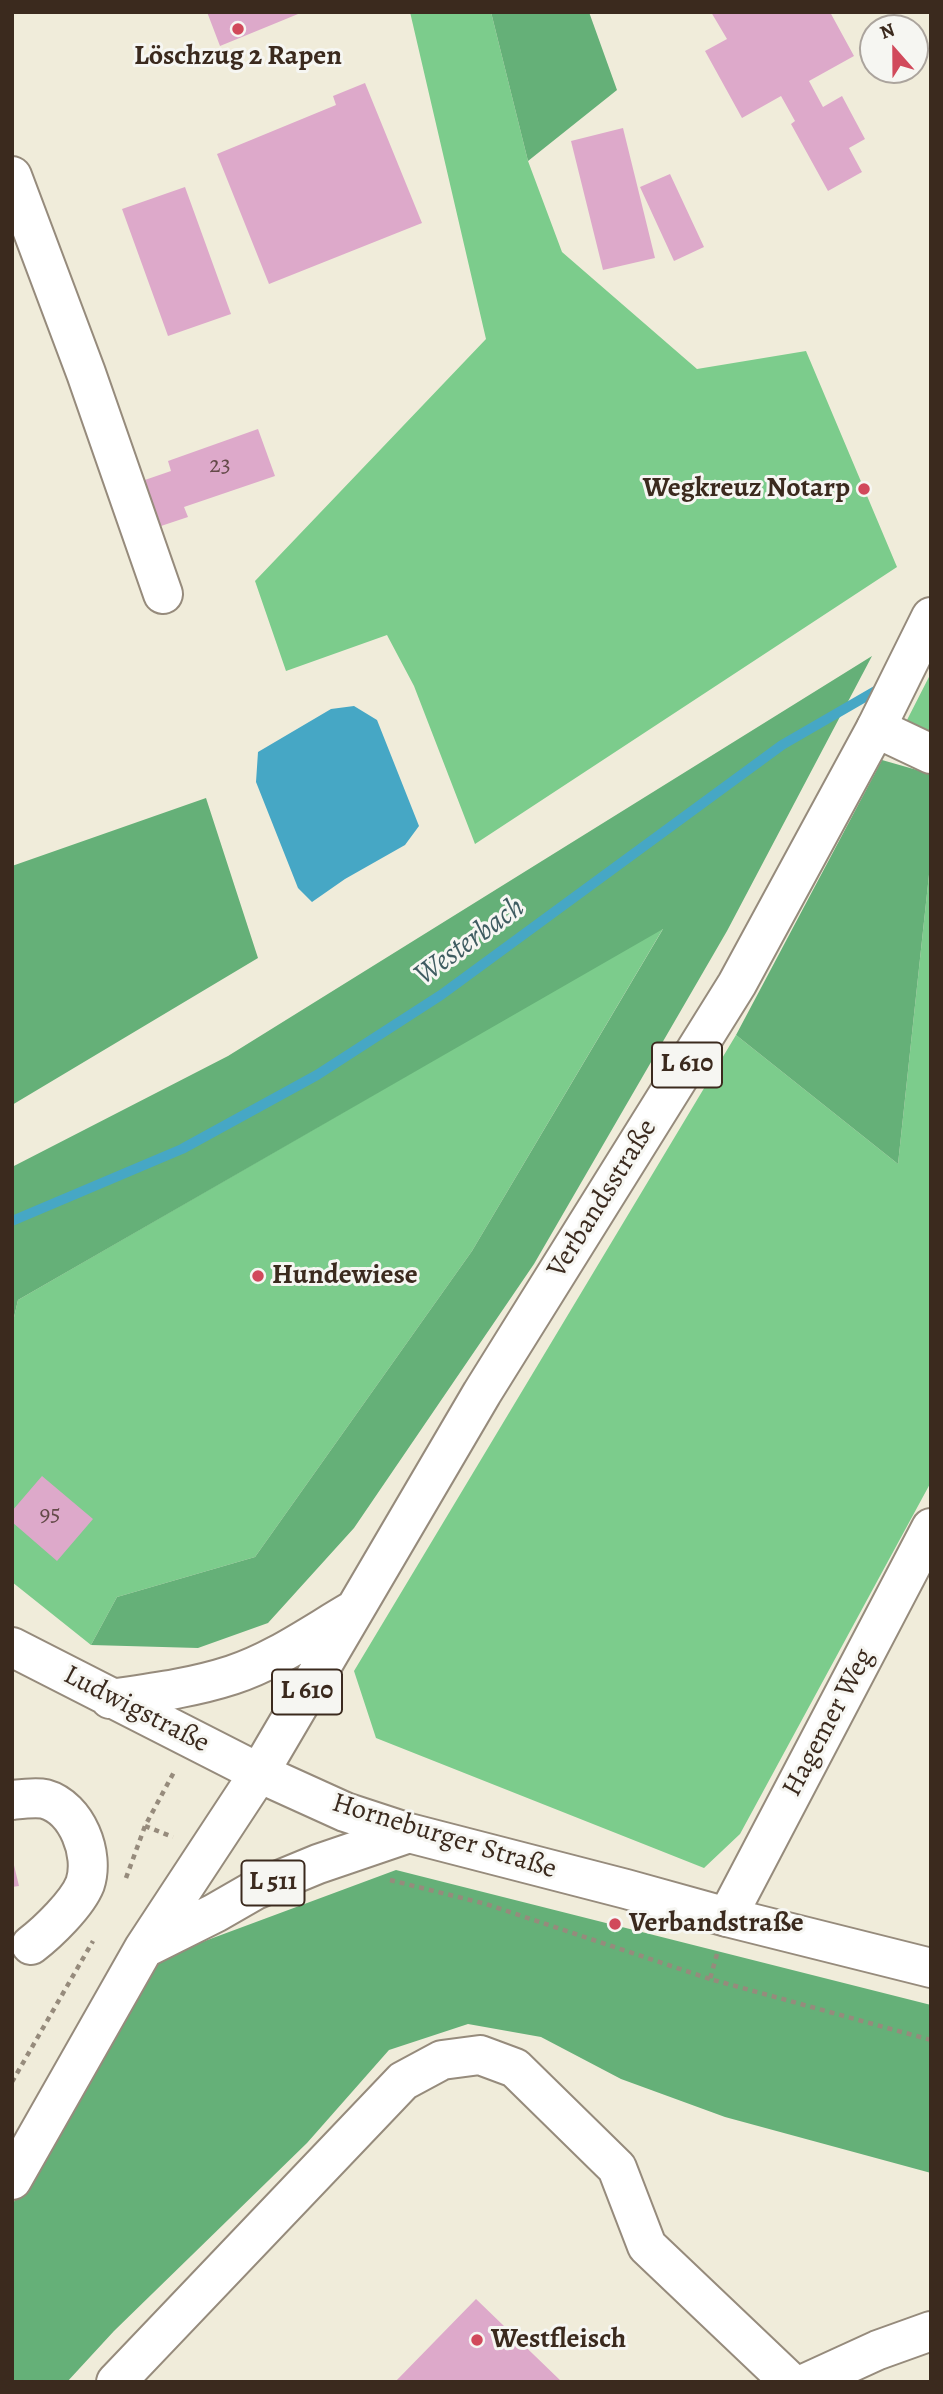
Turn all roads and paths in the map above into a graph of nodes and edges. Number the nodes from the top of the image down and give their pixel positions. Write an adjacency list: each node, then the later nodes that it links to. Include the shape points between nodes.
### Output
1 (12, 176): 2 (main road)
2 (163, 594)
3 (931, 617): 4 (main road, Verbandsstraße / L 610)
4 (876, 728): 5 (main road); 7 (main road, Verbandsstraße / L 610, via 737,984 482,1392)
5 (931, 754)
6 (931, 1528): 16 (main road, Hagemer Weg)
7 (354, 1610): 9 (main road, via 235,1674 185,1689); 10 (main road, Verbandsstraße / L 610)
8 (12, 1647): 9 (main road, Ludwigstraße)
9 (110, 1699): 10 (main road, Ludwigstraße)
10 (259, 1773): 13 (main road, Horneburger Straße, via 345,1812); 14 (main road, L 511)
11 (12, 1800): 17 (main road, via 44,1799 65,1810 82,1835 88,1866 85,1885 73,1902)
12 (145, 1826): 14 (path)
13 (409, 1833): 16 (main road, Horneburger Straße); 18 (main road, L 511, via 255,1890)
14 (206, 1851): 18 (main road, L 511)
15 (383, 1878): 20 (path, via 486,1904)
16 (727, 1917): 19 (main road, Horneburger Straße); 20 (path)
17 (31, 1945)
18 (144, 1948): 22 (main road, L 511)
19 (931, 1968)
20 (710, 1979): 21 (path)
21 (931, 2040)
22 (12, 2180)
23 (931, 2331): 26 (main road)
24 (116, 2382): 25 (main road, via 403,2081 442,2060 480,2055 515,2068 617,2168 647,2246)
25 (790, 2382)
26 (808, 2382)

